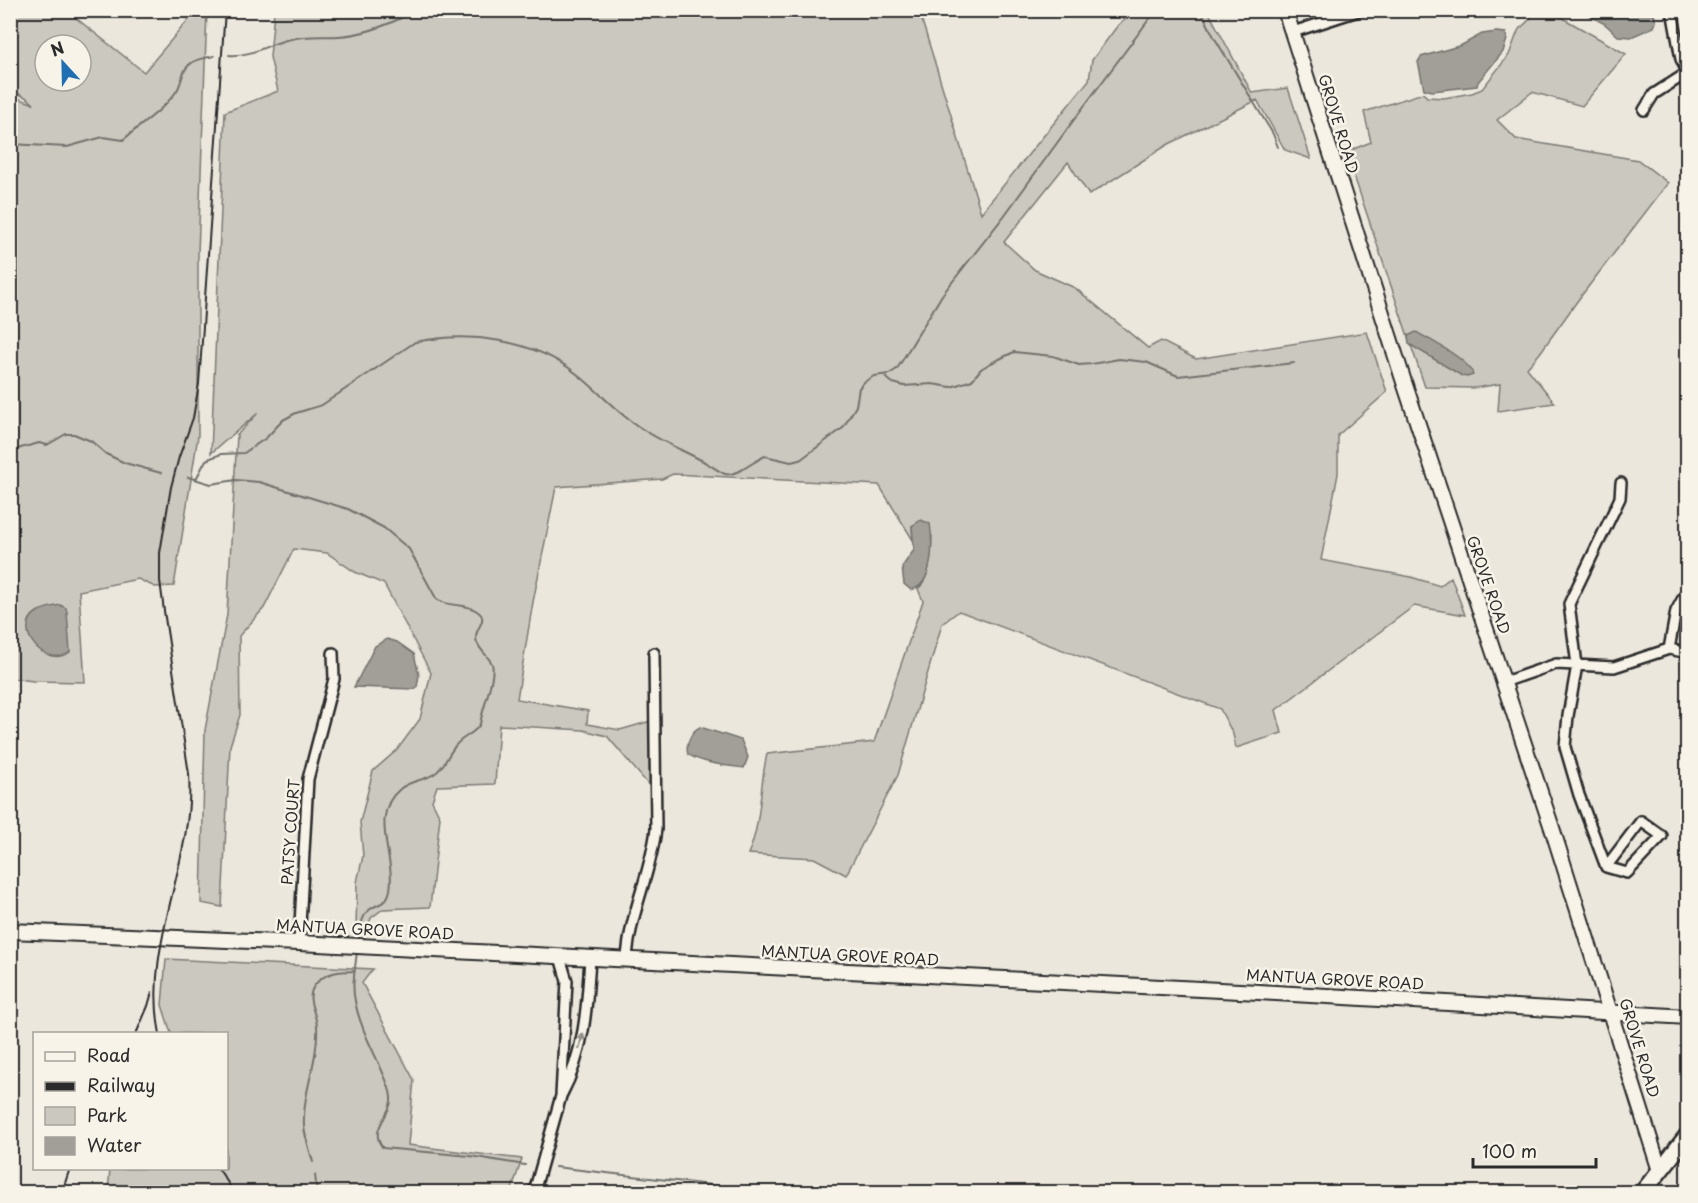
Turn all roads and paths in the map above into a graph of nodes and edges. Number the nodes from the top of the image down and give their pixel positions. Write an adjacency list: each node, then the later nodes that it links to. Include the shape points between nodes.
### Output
1 (1285, 10): 4 (main road, GROVE ROAD)
2 (1360, 10): 4 (street)
3 (1672, 10): 5 (street)
4 (1293, 32): 14 (main road, GROVE ROAD, via 1410,403)
5 (1687, 74): 6 (street, via 1654,94)
6 (1644, 110)
7 (1621, 483): 13 (street, via 1620,498 1569,604)
8 (1688, 589): 9 (street, via 1676,611)
9 (1669, 649): 12 (street); 13 (street, via 1614,667)
10 (654, 652): 20 (street, via 656,829)
11 (333, 653): 17 (street, PATSY COURT, via 334,679 308,779)
12 (1688, 653)
13 (1577, 665): 14 (street, via 1556,664); 15 (street, via 1565,747)
14 (1504, 682): 21 (main road, GROVE ROAD)
15 (1606, 867): 15 (street, via 1628,873 1662,836 1641,821)
16 (10, 931): 17 (main road, MANTUA GROVE ROAD)
17 (299, 943): 18 (main road, MANTUA GROVE ROAD)
18 (560, 957): 19 (main road, MANTUA GROVE ROAD); 23 (street, via 567,981)
19 (590, 958): 20 (main road, MANTUA GROVE ROAD); 23 (street, one-way to 19, via 572,1075 584,1034)
20 (627, 960): 21 (main road, MANTUA GROVE ROAD)
21 (1611, 1012): 22 (main road, MANTUA GROVE ROAD); 25 (main road, GROVE ROAD)
22 (1688, 1017)
23 (561, 1096): 26 (street)
24 (1688, 1135): 25 (main road)
25 (1660, 1171): 27 (main road)
26 (534, 1192)
27 (1643, 1192)

